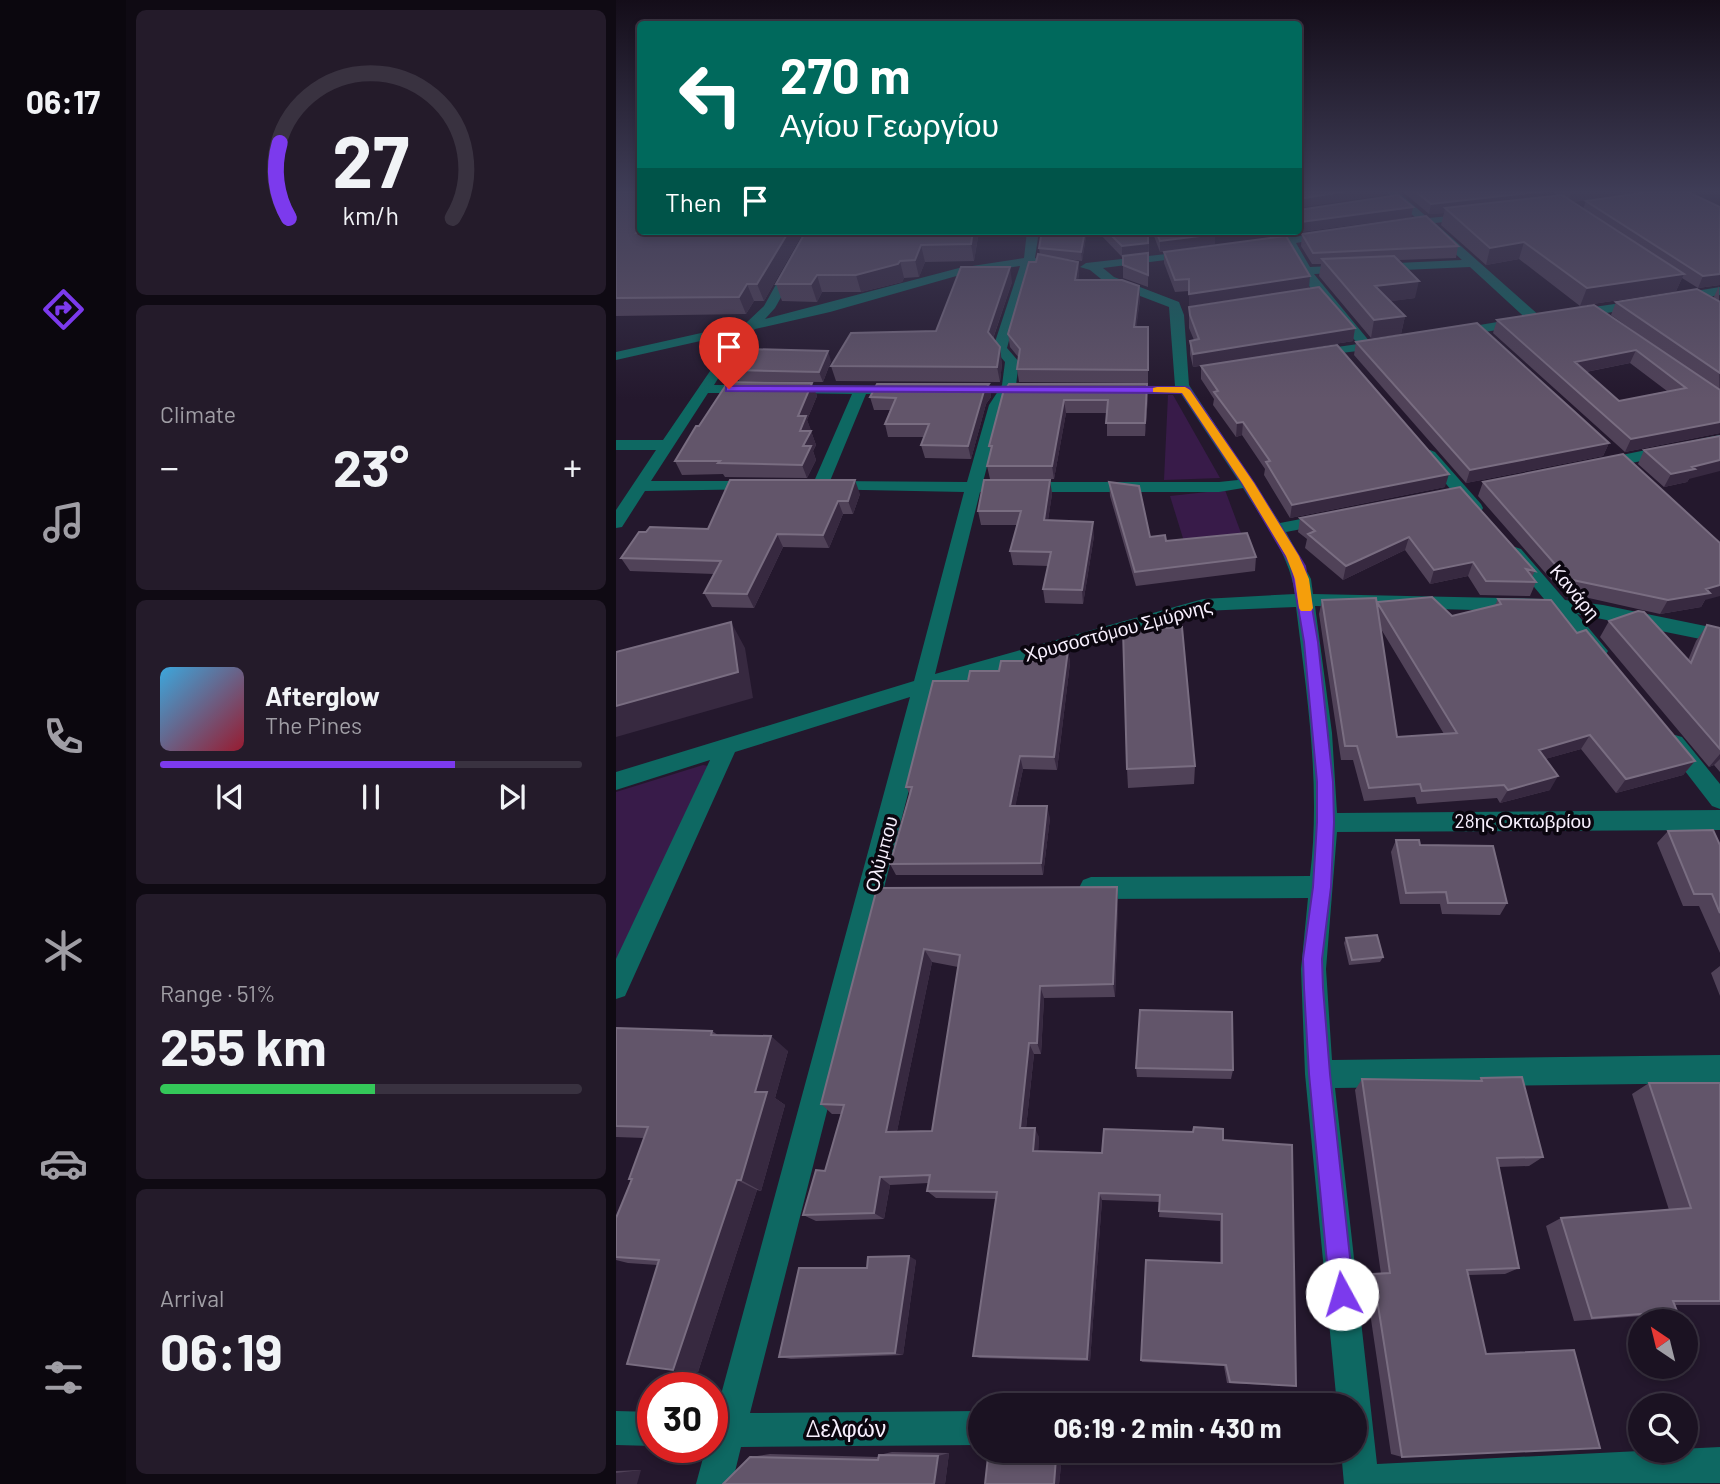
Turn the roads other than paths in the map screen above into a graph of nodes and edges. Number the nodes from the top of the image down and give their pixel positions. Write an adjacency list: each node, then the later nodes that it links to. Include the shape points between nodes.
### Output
1 (796, 260): 16 (street, via 769,308)
2 (1146, 260): 8 (street)
3 (1299, 260): 10 (street)
4 (1471, 260): 6 (street)
5 (1028, 261): 7 (street); 16 (street, via 973,270); 38 (street, Ολύμπου, via 1000,348 1012,362 1009,382 996,405)
6 (1474, 263): 10 (street); 15 (street)
7 (1053, 264)
8 (1094, 267): 9 (street); 25 (street, via 1121,285 1172,303 1184,314)
9 (1072, 268)
10 (1305, 271): 20 (street, via 1313,294)
11 (1720, 291): 12 (street)
12 (1689, 292): 13 (street); 14 (street)
13 (1712, 306)
14 (1593, 311): 15 (street); 17 (street)
15 (1548, 318): 18 (street, via 1482,334)
16 (752, 325): 22 (street); 26 (street)
17 (1615, 326)
18 (1436, 335)
19 (1395, 342): 20 (street)
20 (1367, 346): 21 (street)
21 (1339, 351): 23 (street); 24 (street)
22 (616, 356)
23 (1300, 357)
24 (1357, 371)
25 (1186, 380): 29 (street); 35 (street)
26 (703, 389): 27 (street); 32 (street)
27 (861, 390): 28 (street); 38 (street, via 813,486)
28 (913, 390)
29 (1100, 390)
30 (1720, 440): 34 (street)
31 (1418, 441): 41 (street)
32 (666, 444): 33 (street); 36 (street)
33 (616, 445)
34 (1581, 468)
35 (1248, 483): 38 (street, via 1219,488); 42 (street)
36 (640, 486): 37 (street); 40 (street)
37 (779, 486)
38 (974, 487): 48 (street, Ολύμπου)
39 (1342, 516): 42 (street)
40 (616, 523)
41 (1489, 523)
42 (1275, 529): 44 (street, via 1298,566)
43 (1506, 544): 45 (street, Κανάρη)
44 (1305, 600): 45 (street, Χρυσοστόμου Σμύρνης); 48 (street, Χρυσοστόμου Σμύρνης, via 1185,609); 54 (street)
45 (1560, 606): 46 (street, Χρυσοστόμου Σμύρνης); 47 (street, Κανάρη)
46 (1720, 636)
47 (1605, 660)
48 (924, 685): 50 (street, Χρυσοστόμου Σμύρνης); 57 (street, Ολύμπου)
49 (1659, 724): 52 (street)
50 (727, 746): 51 (street, Χρυσοστόμου Σμύρνης); 59 (street)
51 (616, 781)
52 (1720, 800)
53 (1720, 820): 54 (street, 28ης Οκτωβρίου)
54 (1326, 822): 55 (street)
55 (1322, 887): 56 (street); 61 (street, via 1313,959)
56 (1063, 888)
57 (872, 889): 58 (street); 63 (street, Ολύμπου)
58 (899, 889)
59 (616, 987)
60 (1720, 1069): 61 (street)
61 (1319, 1074): 62 (street)
62 (1352, 1393)
63 (728, 1402)
64 (616, 1428): 66 (street)
65 (968, 1428): 67 (street, Δελφών)
66 (637, 1429)
67 (728, 1430)
68 (716, 1463): 72 (street, Ολύμπου)
69 (1360, 1463): 71 (street)
70 (1720, 1465): 71 (street)
71 (1362, 1483)
72 (714, 1484)

